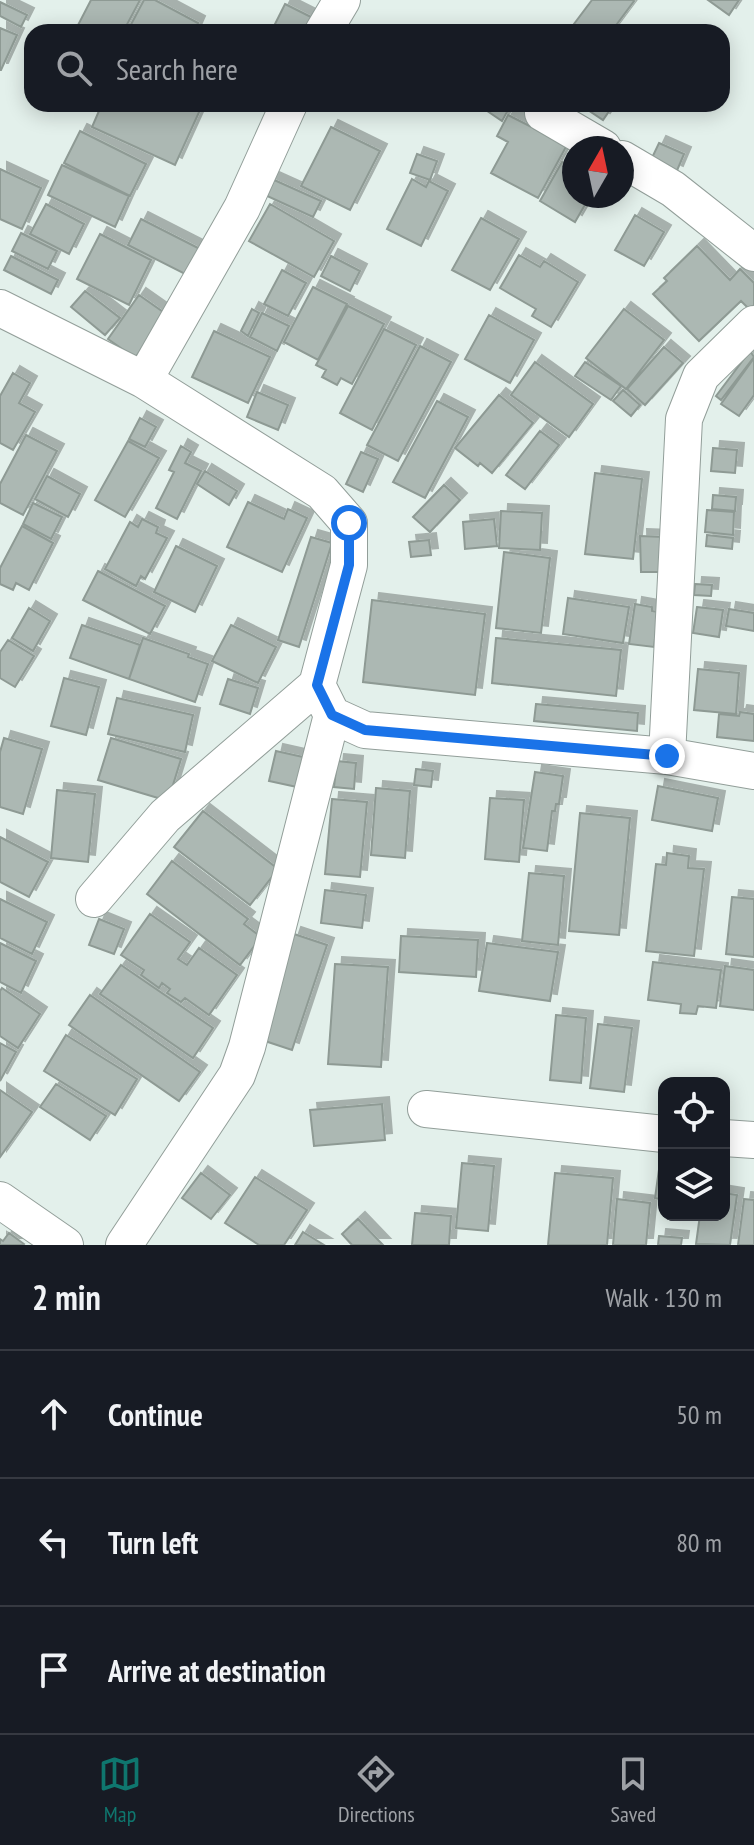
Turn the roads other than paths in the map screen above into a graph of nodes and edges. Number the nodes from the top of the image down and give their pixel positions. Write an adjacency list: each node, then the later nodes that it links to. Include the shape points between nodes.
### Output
1 (342, 0): 2 (street)
2 (328, 24)
3 (285, 112): 10 (street, via 242,208)
4 (543, 113): 5 (street)
5 (582, 136)
6 (634, 166): 7 (street, via 673,189)
7 (754, 253)
8 (0, 308): 10 (street)
9 (754, 324): 12 (street, via 701,376 684,419)
10 (144, 380): 11 (street, via 322,492 349,523 349,565)
11 (324, 700): 12 (street, via 365,730); 14 (street, via 165,816); 21 (street, via 237,1075)
12 (667, 756): 13 (street)
13 (754, 771)
14 (94, 899)
15 (426, 1109): 16 (street)
16 (658, 1133)
17 (730, 1138): 18 (street)
18 (754, 1140)
19 (0, 1200): 20 (street)
20 (65, 1245)
21 (124, 1245)

